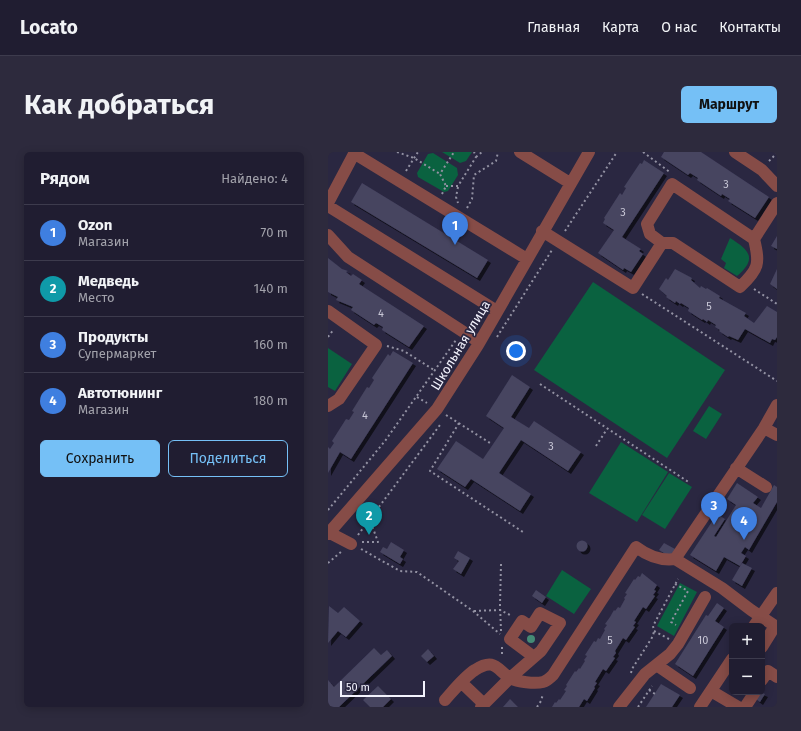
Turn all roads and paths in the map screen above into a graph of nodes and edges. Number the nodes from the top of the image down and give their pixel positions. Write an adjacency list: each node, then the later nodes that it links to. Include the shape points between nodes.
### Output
1 (397, 152): 14 (path)
2 (418, 152): 14 (path)
3 (454, 152): 16 (path)
4 (474, 152): 13 (path)
5 (482, 152): 13 (path)
6 (498, 152): 27 (path, via 496,162 474,175 472,199)
7 (520, 152): 18 (street)
8 (589, 152): 18 (street, Школьная улица)
9 (643, 152): 19 (path, via 670,171)
10 (735, 152): 22 (street, via 762,170)
11 (355, 153): 17 (street); 24 (street)
12 (777, 153): 15 (path)
13 (476, 157): 21 (path)
14 (414, 158): 16 (path); 17 (path)
15 (772, 158)
16 (440, 174): 20 (path)
17 (400, 181): 25 (street)
18 (570, 183): 28 (street, Школьная улица)
19 (672, 184): 30 (street); 31 (street, via 647,224 650,234)
20 (446, 186): 21 (path); 25 (path)
21 (458, 186): 26 (path, via 456,196)
22 (777, 186)
23 (777, 203): 30 (street)
24 (328, 204): 37 (street)
25 (436, 204): 32 (street)
26 (459, 206)
27 (463, 211)
28 (542, 231): 32 (street, Школьная улица); 34 (street)
29 (328, 235): 38 (street, via 348,257)
30 (754, 239): 33 (street, via 758,255 754,273)
31 (662, 243): 33 (street, via 673,243 740,287); 34 (street)
32 (527, 259): 37 (street, Школьная улица)
33 (745, 282): 35 (path)
34 (633, 288): 42 (path)
35 (777, 304)
36 (328, 311): 40 (street)
37 (497, 311): 39 (street, Школьная улица)
38 (461, 331): 39 (street); 41 (path)
39 (479, 342): 61 (street, Школьная улица, via 437,409)
40 (376, 345): 41 (path, via 404,351); 47 (street, via 339,399)
41 (434, 370): 44 (path)
42 (777, 381)
43 (540, 384): 51 (path)
44 (417, 397): 45 (path); 58 (path, via 385,441)
45 (430, 404)
46 (777, 404): 50 (street)
47 (328, 406)
48 (440, 411): 49 (path)
49 (459, 423): 53 (path); 60 (path, via 430,471)
50 (764, 428): 52 (street); 55 (street)
51 (607, 429): 54 (path); 56 (path)
52 (777, 435)
53 (490, 443)
54 (596, 446)
55 (736, 468): 57 (street); 63 (street)
56 (690, 483)
57 (766, 487)
58 (328, 510)
59 (370, 520): 62 (path, via 378,542)
60 (523, 532)
61 (328, 533): 62 (street)
62 (355, 543): 70 (path, via 400,571 417,572)
63 (675, 559): 71 (street, via 722,588); 80 (street, via 663,560 636,547 553,675 545,682 536,683)
64 (501, 564): 69 (path)
65 (678, 579): 66 (path)
66 (676, 584): 73 (path, via 688,591 671,622); 76 (path, via 653,626 654,631)
67 (777, 593): 71 (street)
68 (705, 597): 73 (street)
69 (500, 610): 70 (path); 70 (path, via 501,634)
70 (473, 611)
71 (757, 621): 72 (street)
72 (776, 625): 75 (street)
73 (686, 630): 76 (street)
74 (501, 641): 80 (path)
75 (765, 642)
76 (678, 644): 79 (street)
77 (534, 657): 80 (street)
78 (729, 664): 83 (street)
79 (660, 668): 82 (street); 87 (street, via 646,674); 88 (path)
80 (506, 674): 81 (street, via 493,665 488,665 475,670); 86 (street)
81 (462, 683): 85 (street); 86 (street)
82 (690, 688)
83 (711, 691): 89 (street); 90 (street)
84 (752, 695): 91 (street)
85 (445, 700)
86 (482, 706)
87 (619, 707)
88 (638, 707)
89 (700, 707)
90 (738, 707)
91 (745, 707)

